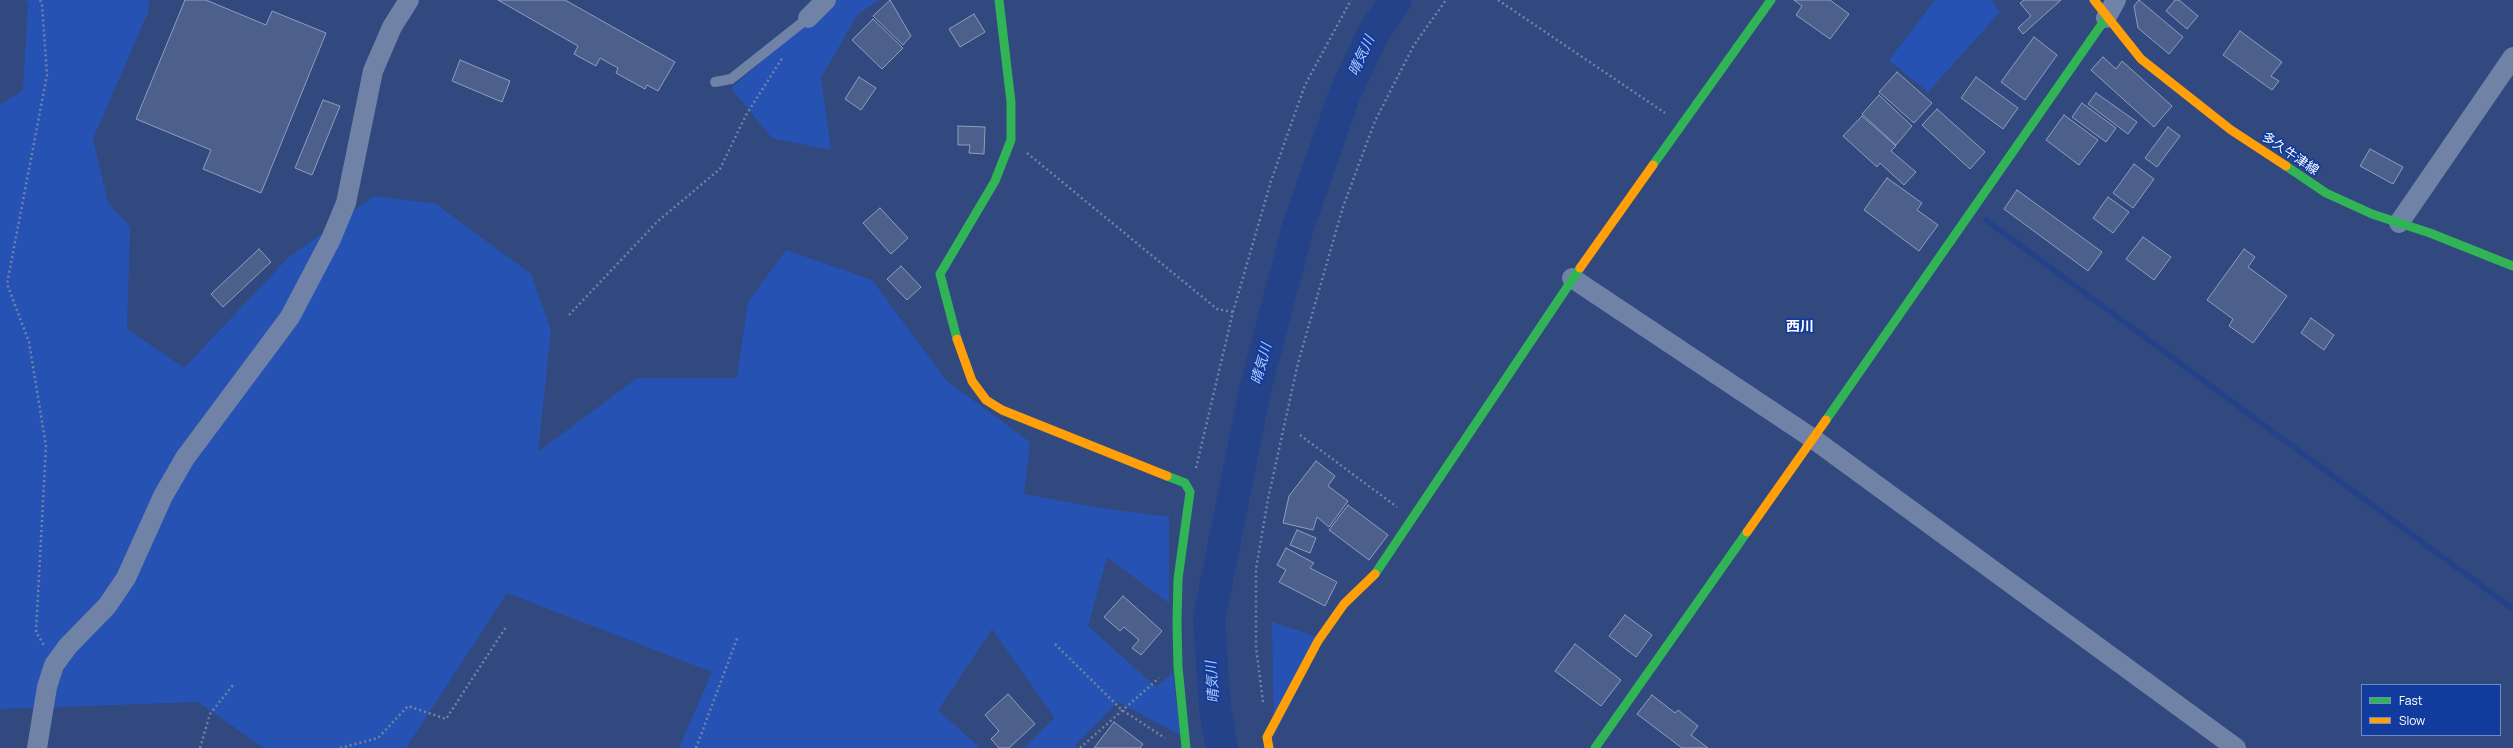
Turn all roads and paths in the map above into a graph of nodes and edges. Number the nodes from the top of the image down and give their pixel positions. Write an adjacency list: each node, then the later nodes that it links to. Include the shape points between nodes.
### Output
1 (40, 0): 30 (path, via 47,75 7,284 29,342 46,446 36,632)
2 (409, 0): 30 (street, via 392,27 373,71 346,203 331,239 294,310 185,458 163,496 126,578 107,606 68,646)
3 (826, 0): 11 (street)
4 (999, 0): 17 (street, via 1011,102)
5 (1351, 0): 21 (path, via 1305,85 1271,181)
6 (1446, 0): 33 (path, via 1414,45 1375,121 1343,208 1298,363 1268,499 1256,569 1256,647)
7 (1498, 0): 16 (path)
8 (1772, 0): 16 (street)
9 (2094, 0): 12 (street, 多久牛津線)
10 (2116, 0): 12 (street)
11 (808, 18): 15 (lane, via 731,78)
12 (2106, 18): 18 (street, 多久牛津線, via 2141,59 2231,130 2326,193); 24 (street)
13 (788, 50): 22 (path, via 746,115 720,169 658,220)
14 (2513, 57): 18 (street)
15 (716, 82)
16 (1682, 125): 20 (street)
17 (1011, 140): 21 (path, via 1217,309); 25 (street, via 991,188 940,274 961,356 972,382 986,400 1002,410 1184,483)
18 (2399, 223): 19 (street, 多久牛津線)
19 (2513, 266)
20 (1572, 278): 24 (street); 26 (street)
21 (1233, 312): 25 (path)
22 (569, 316)
23 (1300, 435): 26 (path)
24 (1812, 438): 43 (street); 44 (street)
25 (1190, 492): 31 (street, via 1178,579)
26 (1412, 518): 42 (street, via 1377,572 1344,604 1318,641 1267,737)
27 (506, 627): 38 (path, via 446,719 408,706 378,738)
28 (738, 636): 39 (path)
29 (1054, 644): 34 (path)
30 (54, 665): 36 (street, via 47,687)
31 (1178, 667): 34 (path, via 1168,669); 41 (street)
32 (233, 686): 37 (path, via 210,714)
33 (1264, 707)
34 (1122, 710): 35 (path); 40 (path)
35 (1167, 740)
36 (36, 748)
37 (200, 748)
38 (340, 748)
39 (696, 748)
40 (1080, 748)
41 (1186, 748)
42 (1269, 748)
43 (1595, 748)
44 (2236, 748)

